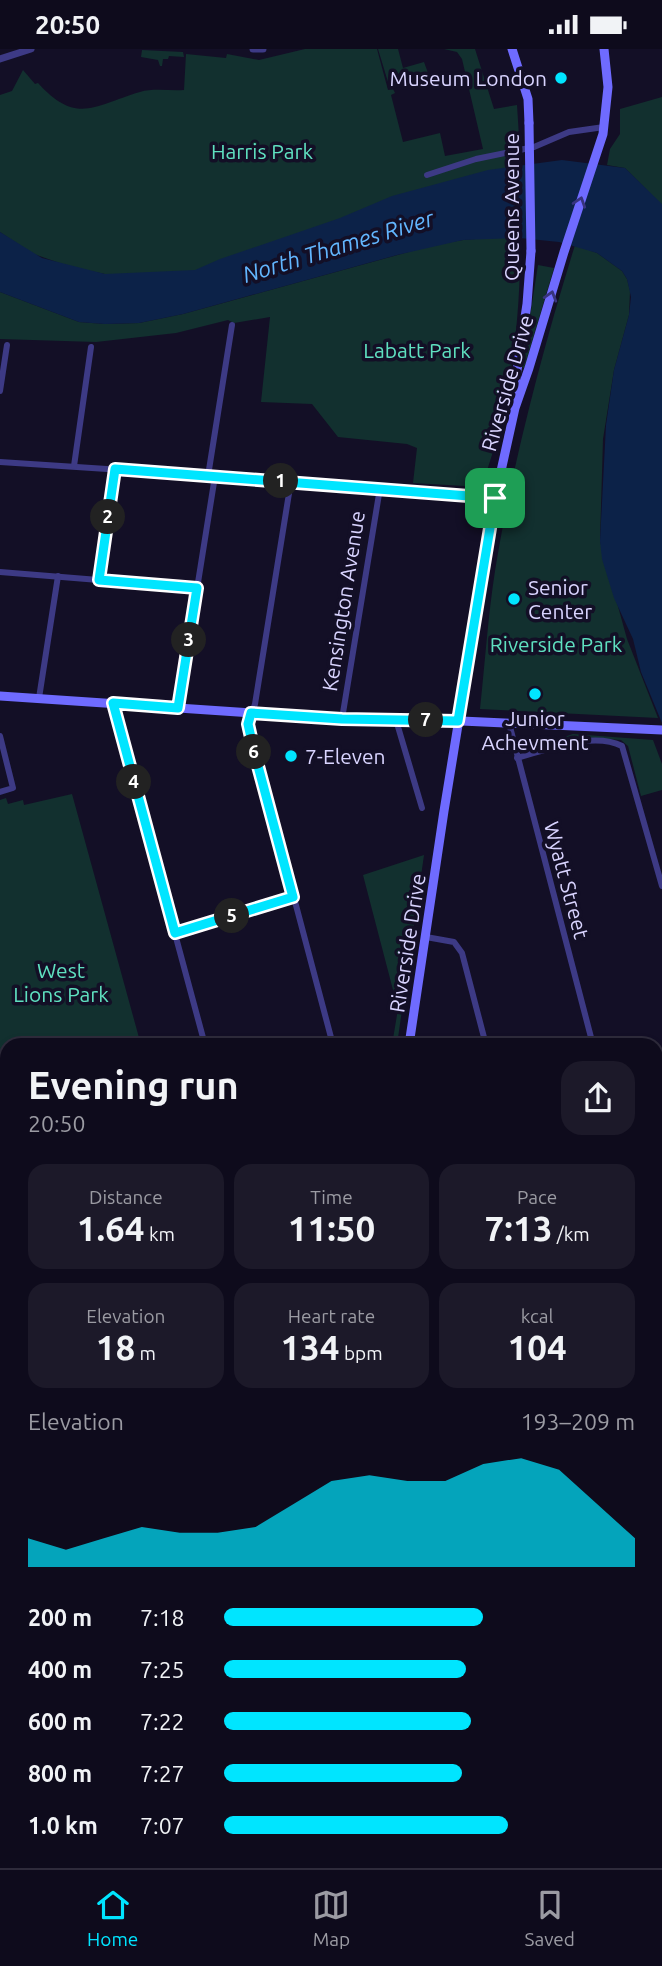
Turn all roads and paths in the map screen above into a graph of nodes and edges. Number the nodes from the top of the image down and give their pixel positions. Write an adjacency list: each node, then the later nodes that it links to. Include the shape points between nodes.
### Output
1 (31, 49): 6 (street)
2 (253, 49): 3 (street)
3 (263, 49)
4 (512, 49): 13 (main road, Queens Avenue, bridge, via 528,99 531,251)
5 (604, 49): 7 (main road, Riverside Drive, via 608,87)
6 (0, 58)
7 (604, 127): 8 (street, via 569,132 534,147); 13 (main road, Riverside Drive, one-way to 7)
8 (427, 175)
9 (232, 325): 17 (street)
10 (7, 345): 12 (street)
11 (91, 347): 15 (street)
12 (0, 391)
13 (515, 408): 20 (main road, Riverside Drive)
14 (0, 462): 15 (street)
15 (74, 466): 16 (street)
16 (115, 469): 17 (street); 23 (street)
17 (211, 476): 18 (street); 24 (street)
18 (291, 481): 19 (street); 29 (street)
19 (380, 488): 20 (street); 30 (street, Kensington Avenue)
20 (495, 498): 32 (main road, Riverside Drive)
21 (0, 572): 22 (street)
22 (58, 576): 23 (street); 26 (street)
23 (99, 580): 24 (street)
24 (197, 588): 28 (street)
25 (0, 696): 26 (main road)
26 (39, 698): 27 (main road)
27 (113, 703): 28 (main road); 41 (street)
28 (178, 708): 29 (main road)
29 (251, 713): 30 (main road); 40 (street, via 248,724 254,751)
30 (342, 719): 31 (main road)
31 (396, 720): 32 (main road); 38 (street)
32 (458, 721): 33 (main road); 42 (main road, Riverside Drive)
33 (509, 723): 34 (main road); 36 (street, Wyatt Street)
34 (662, 730)
35 (0, 736): 37 (street, via 13,788)
36 (517, 758): 39 (street, via 576,741 622,746); 47 (street, Wyatt Street)
37 (0, 792)
38 (422, 808)
39 (662, 886)
40 (293, 897): 41 (street); 44 (street)
41 (175, 933): 43 (street)
42 (426, 937): 45 (main road, Riverside Drive); 46 (street, via 454,942 462,953)
43 (203, 1038)
44 (331, 1038)
45 (410, 1038)
46 (484, 1038)
47 (591, 1038)

